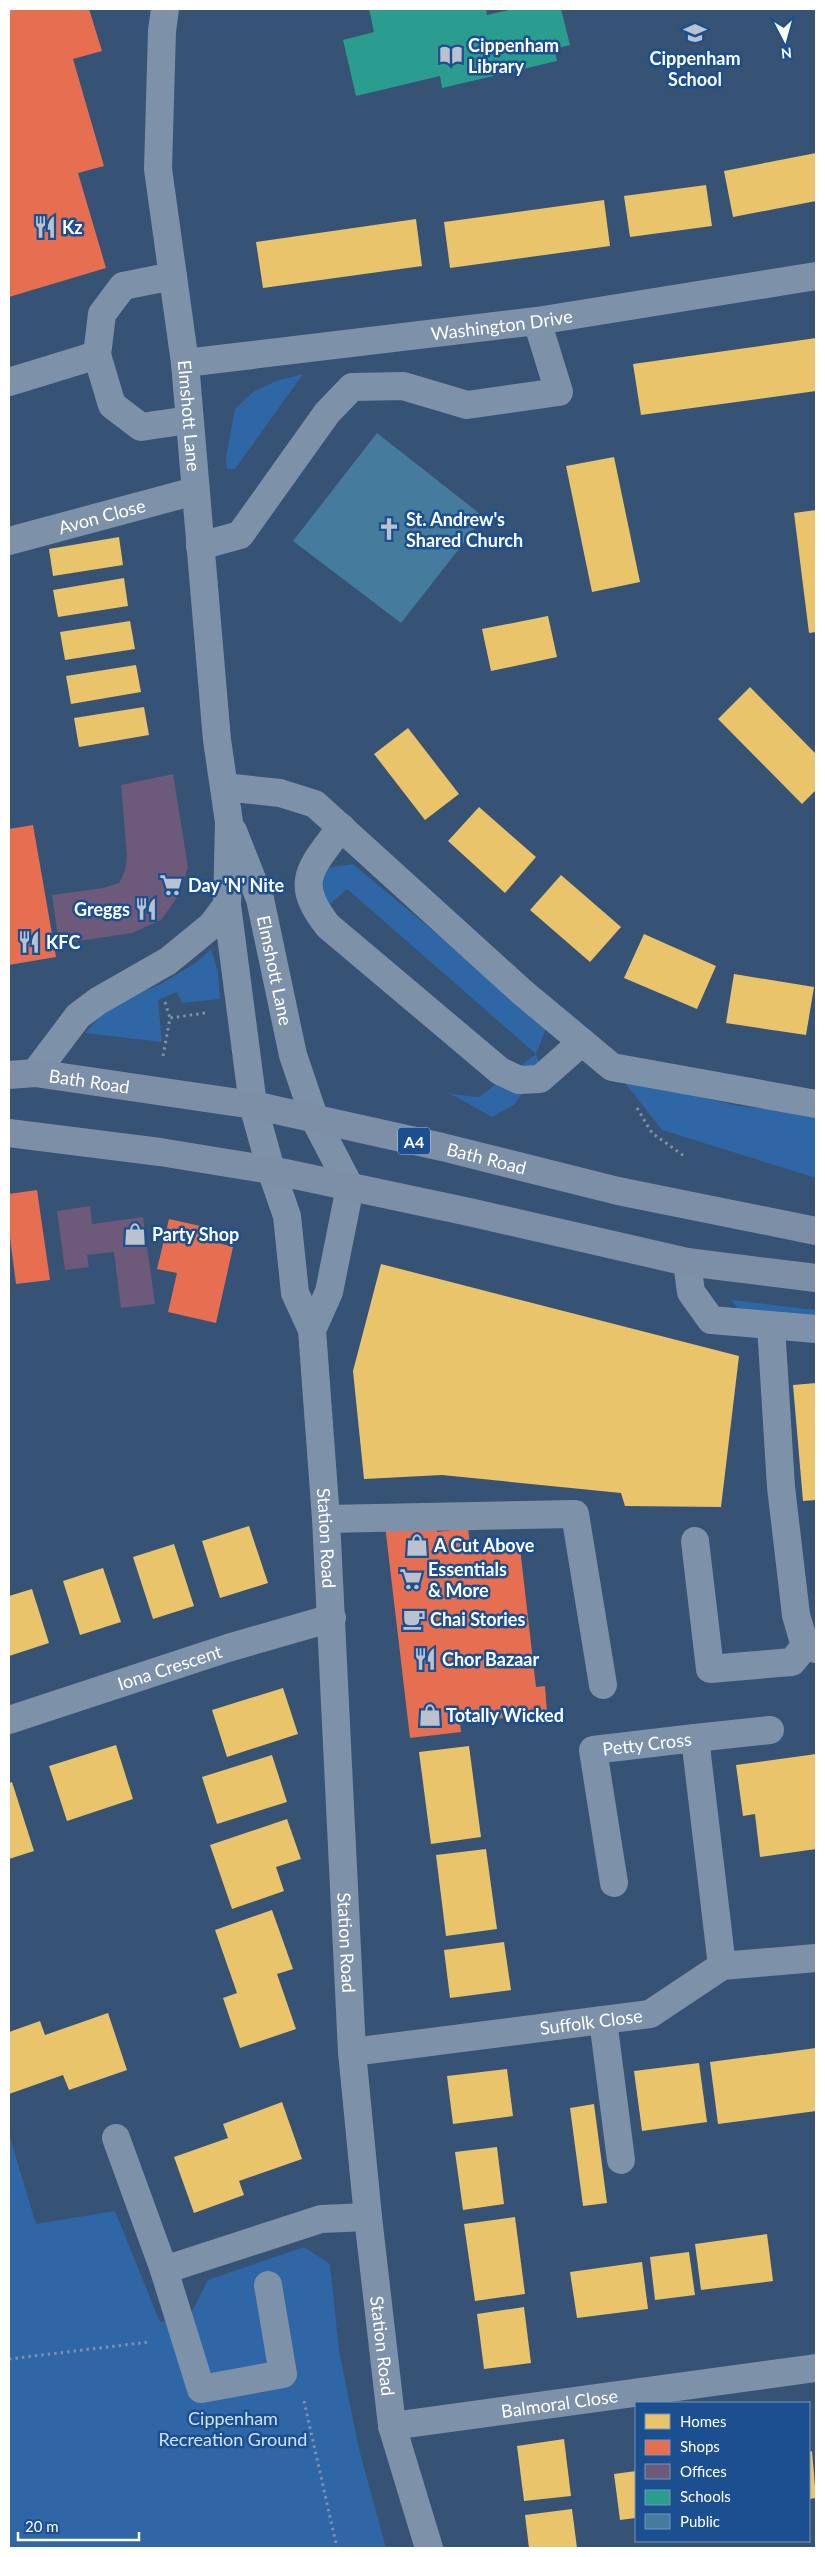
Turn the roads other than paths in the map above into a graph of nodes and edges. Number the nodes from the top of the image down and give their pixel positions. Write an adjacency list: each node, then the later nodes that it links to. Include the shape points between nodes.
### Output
1 (166, 9): 2 (street, Elmshott Lane, via 162,31 158,169)
2 (173, 276): 5 (street, via 122,286 102,314); 6 (street, Elmshott Lane)
3 (816, 276): 4 (street, Washington Drive)
4 (537, 321): 6 (street, Washington Drive); 11 (street, via 559,392 467,405 403,386 352,387 327,413 240,535)
5 (97, 355): 7 (street); 8 (street, via 112,405 141,427)
6 (185, 364): 8 (street, Elmshott Lane)
7 (9, 382)
8 (189, 420): 9 (street, Elmshott Lane)
9 (195, 491): 10 (street, Avon Close); 11 (street, Elmshott Lane)
10 (9, 541)
11 (200, 546): 12 (street, Elmshott Lane)
12 (224, 786): 13 (street, Elmshott Lane); 14 (street, via 280,793 315,804)
13 (229, 822): 15 (street, Elmshott Lane); 20 (street, Elmshott Lane, via 260,899 293,1055)
14 (341, 827): 16 (street, via 522,992); 16 (street, via 310,871 308,891 315,910 328,926 500,1071 519,1080 540,1080)
15 (227, 905): 17 (street, via 212,925 168,961 78,1016); 19 (street, Elmshott Lane)
16 (582, 1042): 18 (street, via 612,1067)
17 (22, 1074): 19 (main road, Bath Road / A4)
18 (816, 1104)
19 (253, 1105): 20 (main road, Bath Road / A4); 22 (street, Station Road)
20 (315, 1120): 23 (street); 24 (main road, Bath Road / A4, via 442,1147 618,1191)
21 (9, 1133): 22 (main road)
22 (271, 1170): 23 (main road); 29 (street, Station Road, via 287,1216 295,1293)
23 (350, 1187): 25 (main road); 29 (street, Station Road, via 329,1292)
24 (816, 1231)
25 (688, 1262): 26 (main road); 27 (street, via 691,1292 711,1320)
26 (816, 1278)
27 (771, 1326): 28 (street); 33 (street, via 781,1487 796,1614)
28 (816, 1329)
29 (312, 1330): 30 (street, Station Road)
30 (326, 1519): 32 (street, Station Road); 34 (street, via 575,1514)
31 (695, 1541): 33 (street, via 710,1669 792,1662)
32 (332, 1618): 35 (street, Iona Crescent, via 228,1648); 42 (street, Station Road)
33 (811, 1648)
34 (603, 1685)
35 (9, 1720)
36 (770, 1730): 37 (street)
37 (695, 1738): 38 (street, Petty Cross, via 593,1750); 40 (street, Petty Cross)
38 (614, 1883)
39 (816, 1958): 40 (street, Suffolk Close)
40 (722, 1966): 41 (street, Suffolk Close, via 650,2014)
41 (603, 2020): 42 (street, Suffolk Close); 44 (street)
42 (352, 2052): 45 (street, Station Road)
43 (116, 2138): 46 (street)
44 (621, 2160)
45 (368, 2217): 46 (street, via 321,2219); 49 (street, Station Road)
46 (164, 2270): 47 (street, via 201,2389 283,2374)
47 (268, 2285)
48 (816, 2368): 49 (street, Balmoral Close)
49 (392, 2426): 50 (street, Station Road)
50 (429, 2548)

